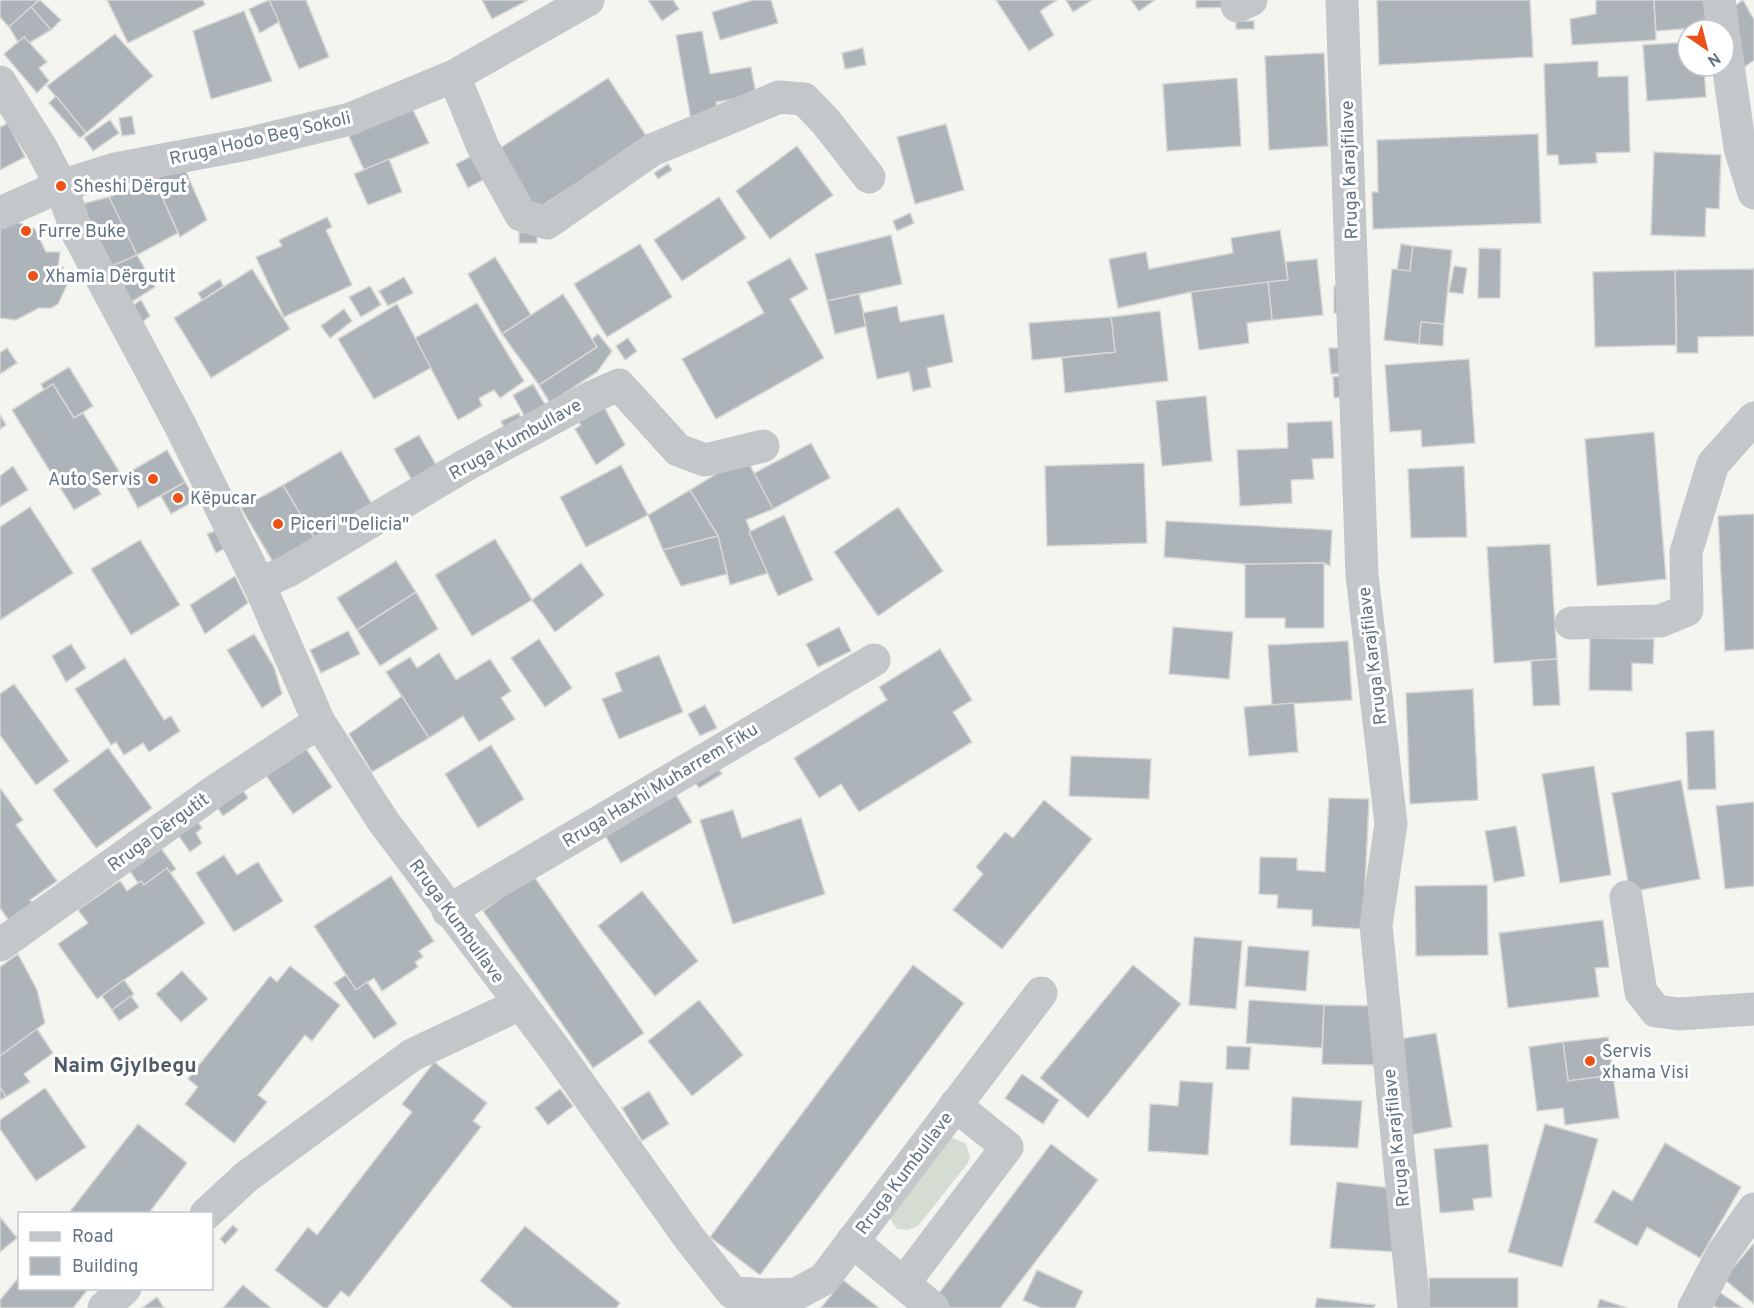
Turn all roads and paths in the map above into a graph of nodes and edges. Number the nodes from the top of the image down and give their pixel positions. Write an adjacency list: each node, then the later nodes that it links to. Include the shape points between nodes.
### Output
1 (588, 0): 5 (street, Rruga Hodo Beg Sokoli)
2 (1342, 0): 33 (street, Rruga Karajfilave, via 1362,575 1391,824 1376,925)
3 (1719, 0): 4 (street)
4 (1721, 18)
5 (454, 76): 8 (street, via 483,147 521,215 547,223 652,150 779,97 804,99); 9 (street, Rruga Hodo Beg Sokoli, via 350,119 247,144 115,169)
6 (1730, 78): 10 (street, via 1740,148)
7 (0, 82): 9 (street, Rruga Kumbullave)
8 (869, 177)
9 (61, 186): 11 (street, Rruga Hodo Beg Sokoli); 14 (street, Rruga Kumbullave, via 76,232 179,423)
10 (1754, 193)
11 (0, 213)
12 (1754, 418): 15 (street, via 1713,464 1686,552 1687,610 1660,621)
13 (763, 446): 14 (street, Rruga Kumbullave, via 705,460 678,450 619,385 464,466 288,572)
14 (259, 584): 17 (street, Rruga Kumbullave)
15 (1571, 623)
16 (874, 660): 19 (street, Rruga Haxhi Muharrem Fiku)
17 (319, 722): 19 (street, Rruga Kumbullave); 20 (street, Rruga Dërgutit, via 215,791)
18 (1626, 897): 23 (street, via 1641,992 1656,1011 1679,1014)
19 (448, 911): 22 (street, Rruga Kumbullave)
20 (0, 945)
21 (1041, 993): 24 (street, Rruga Kumbullave)
22 (520, 1004): 26 (street, via 412,1055 246,1178); 30 (street, Rruga Kumbullave, via 732,1292)
23 (1754, 1009)
24 (955, 1105): 27 (street, Rruga Kumbullave); 28 (street, Rruga Kumbullave, via 1007,1147)
25 (1754, 1209): 34 (street, via 1723,1253)
26 (208, 1212)
27 (852, 1240): 28 (street, Rruga Kumbullave); 30 (street, Rruga Kumbullave, via 824,1279 796,1294)
28 (904, 1283): 32 (street, Rruga Kumbullave)
29 (122, 1290): 31 (street)
30 (766, 1301)
31 (104, 1308)
32 (933, 1308)
33 (1414, 1308)
34 (1694, 1308)

